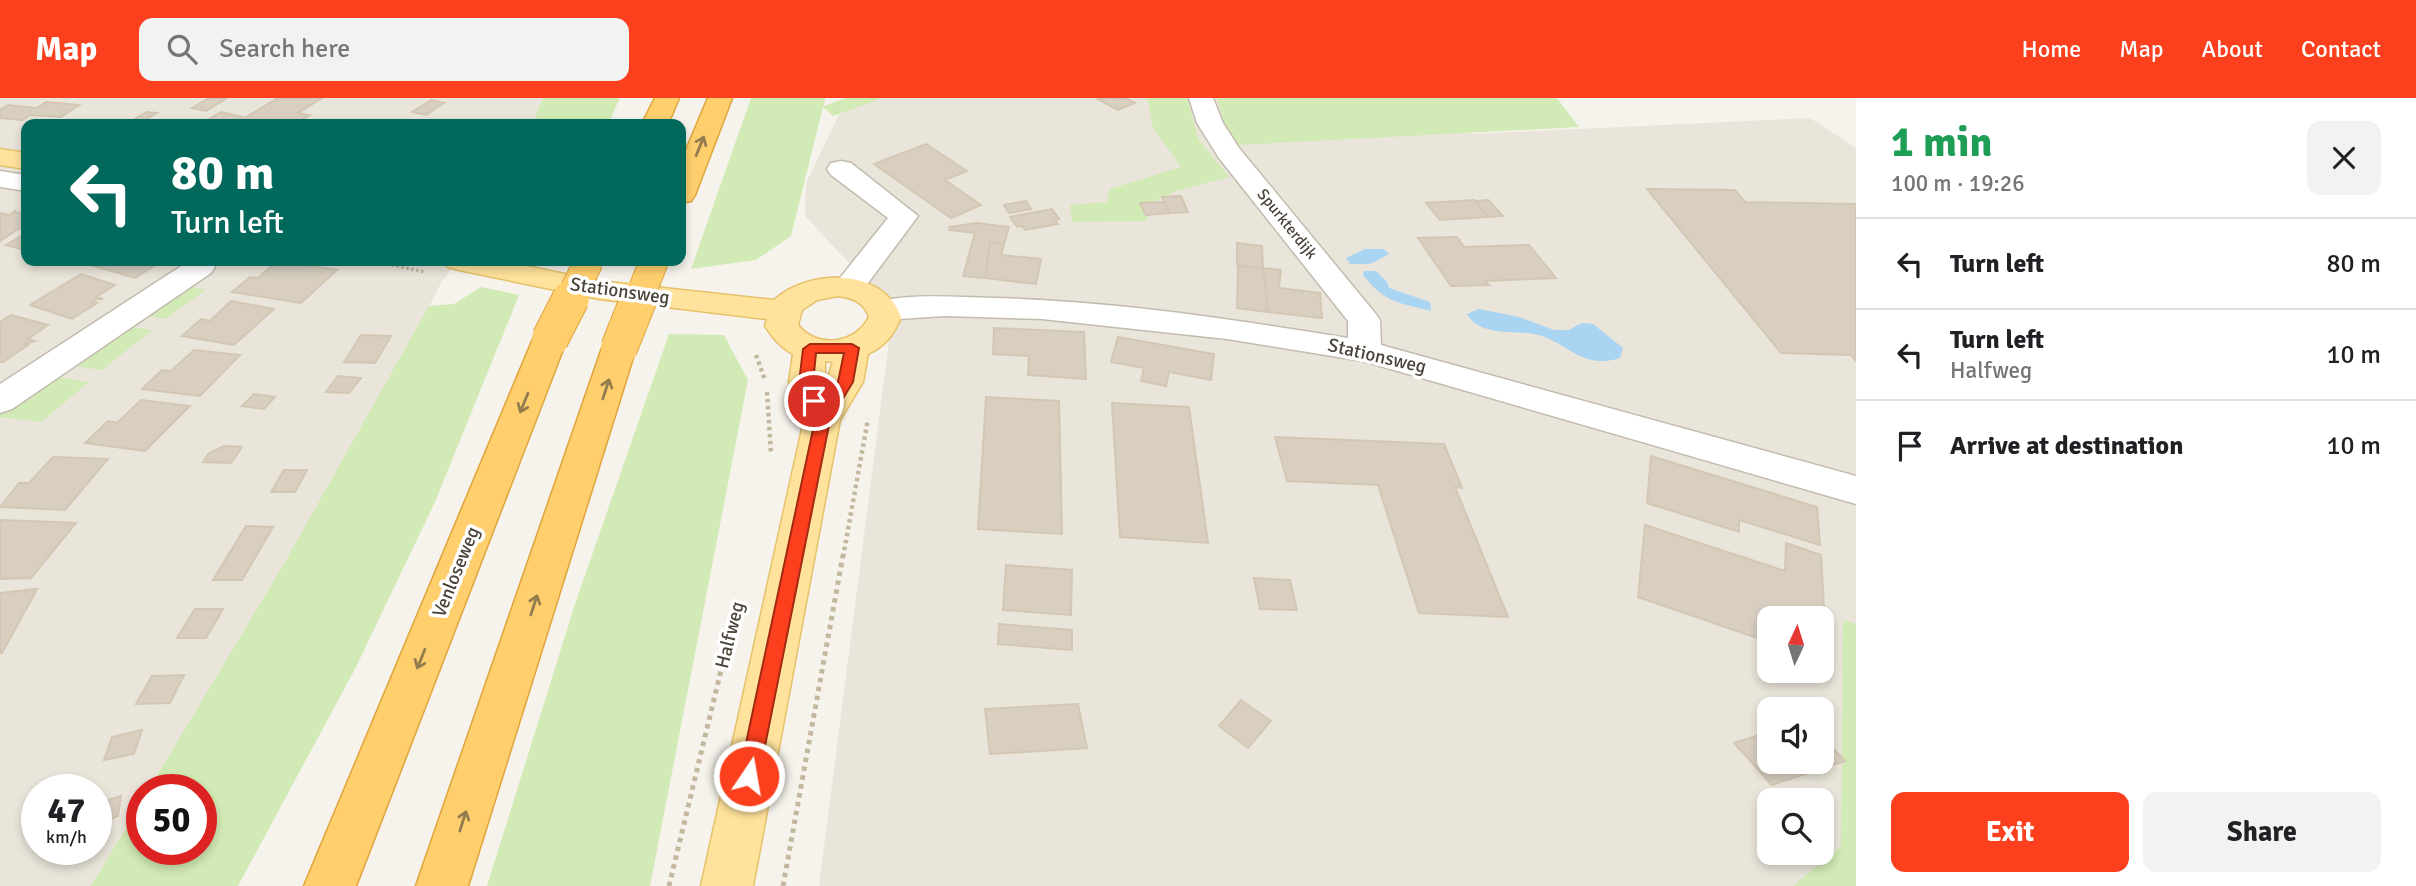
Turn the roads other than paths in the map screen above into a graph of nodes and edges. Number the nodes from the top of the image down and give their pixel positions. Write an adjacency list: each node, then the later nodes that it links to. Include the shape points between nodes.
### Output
1 (667, 98): 4 (highway)
2 (720, 98): 10 (highway, one-way to 2)
3 (1201, 98): 20 (street, Spurkterdijk, via 1228,152 1364,320)
4 (656, 119)
5 (0, 157): 6 (main road)
6 (21, 159)
7 (841, 169): 15 (street, via 904,216)
8 (0, 179): 9 (street)
9 (21, 182)
10 (686, 183)
11 (483, 266): 17 (main road, Stationsweg, via 599,290)
12 (586, 266): 24 (highway, Venloseweg, one-way to 24, bridge, via 550,339)
13 (652, 266): 25 (highway, one-way to 13, bridge, via 619,348)
14 (200, 267): 21 (street)
15 (848, 288): 16 (main road, via 870,296); 17 (main road, via 808,292)
16 (883, 310): 18 (main road, via 879,332); 20 (street, Stationsweg, via 1030,308 1200,326)
17 (783, 312): 19 (main road, via 785,333)
18 (852, 348): 19 (main road); 22 (main road, via 846,382)
19 (810, 349): 22 (main road, via 806,383)
20 (1365, 351): 23 (street, Stationsweg)
21 (0, 401)
22 (822, 420): 26 (main road)
23 (1856, 490)
24 (330, 886)
25 (442, 886)
26 (727, 886)

